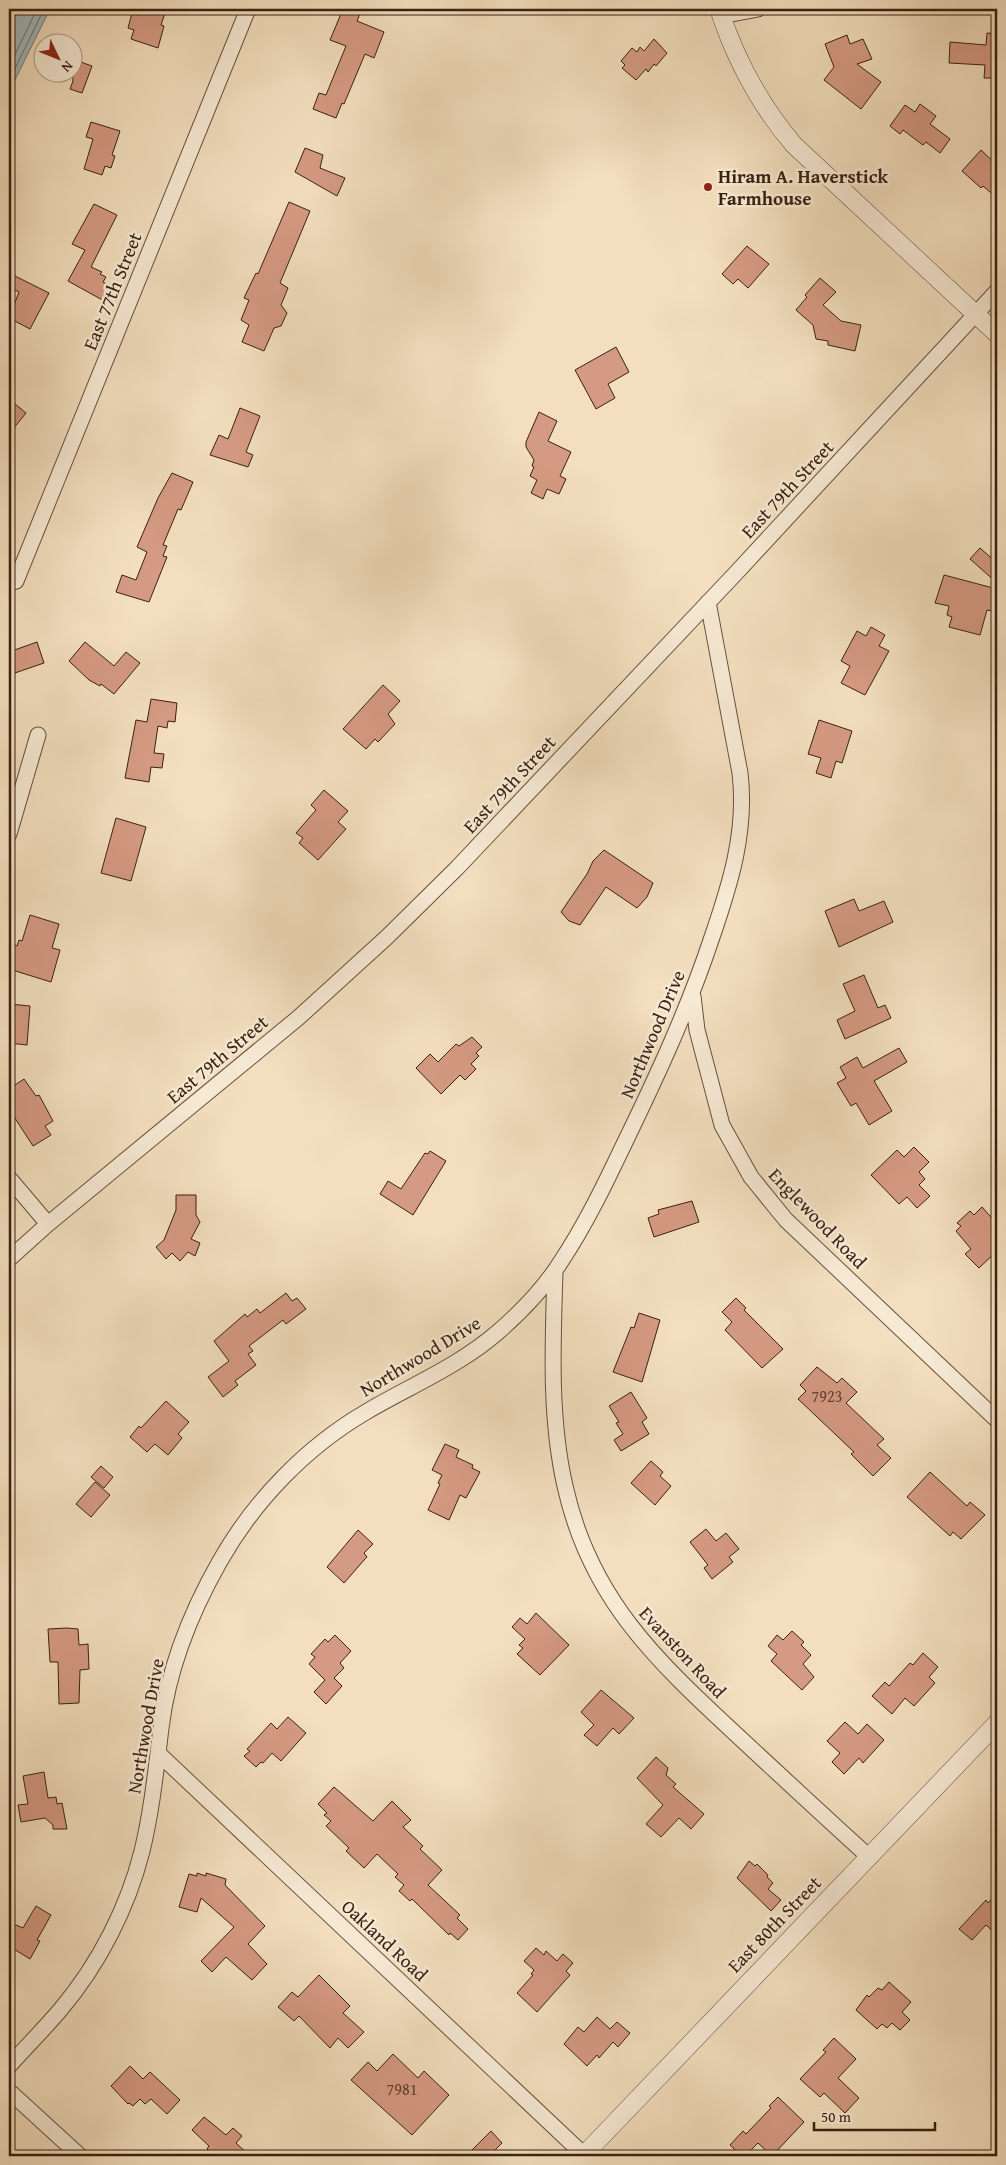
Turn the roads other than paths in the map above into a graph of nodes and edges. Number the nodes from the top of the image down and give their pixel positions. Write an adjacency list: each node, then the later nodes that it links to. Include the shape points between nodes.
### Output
1 (248, 9): 7 (street, East 77th Street, via 20,572 16,581)
2 (758, 9): 3 (street)
3 (720, 12): 5 (street, via 746,78 780,129 814,166)
4 (997, 291): 5 (street, East 79th Street)
5 (976, 314): 6 (street); 8 (street, East 79th Street)
6 (997, 334)
7 (9, 582)
8 (708, 602): 11 (street, Northwood Drive, via 738,753 742,816 731,880); 13 (street, East 79th Street, via 457,868 387,937 270,1042)
9 (38, 735): 10 (street)
10 (9, 834)
11 (693, 995): 15 (street, Northwood Drive, via 600,1193 572,1246); 16 (street, Englewood Road, via 697,1030 718,1115 735,1152 757,1186 786,1220)
12 (9, 1178): 13 (street)
13 (48, 1224): 14 (street, East 79th Street)
14 (9, 1259)
15 (554, 1271): 18 (street, Northwood Drive, via 498,1333 455,1363 351,1421 296,1465 254,1512 212,1574 184,1638 169,1687); 19 (street, Evanston Road, via 553,1372 562,1474 576,1527 603,1585 629,1626 670,1673)
16 (997, 1420)
17 (997, 1722): 19 (street, East 80th Street)
18 (159, 1754): 20 (street, Northwood Drive, via 142,1851 126,1901 112,1931 75,1991); 23 (street, Oakland Road)
19 (868, 1856): 23 (street, East 80th Street)
20 (9, 2066)
21 (9, 2091): 22 (street)
22 (80, 2156)
23 (583, 2156)

